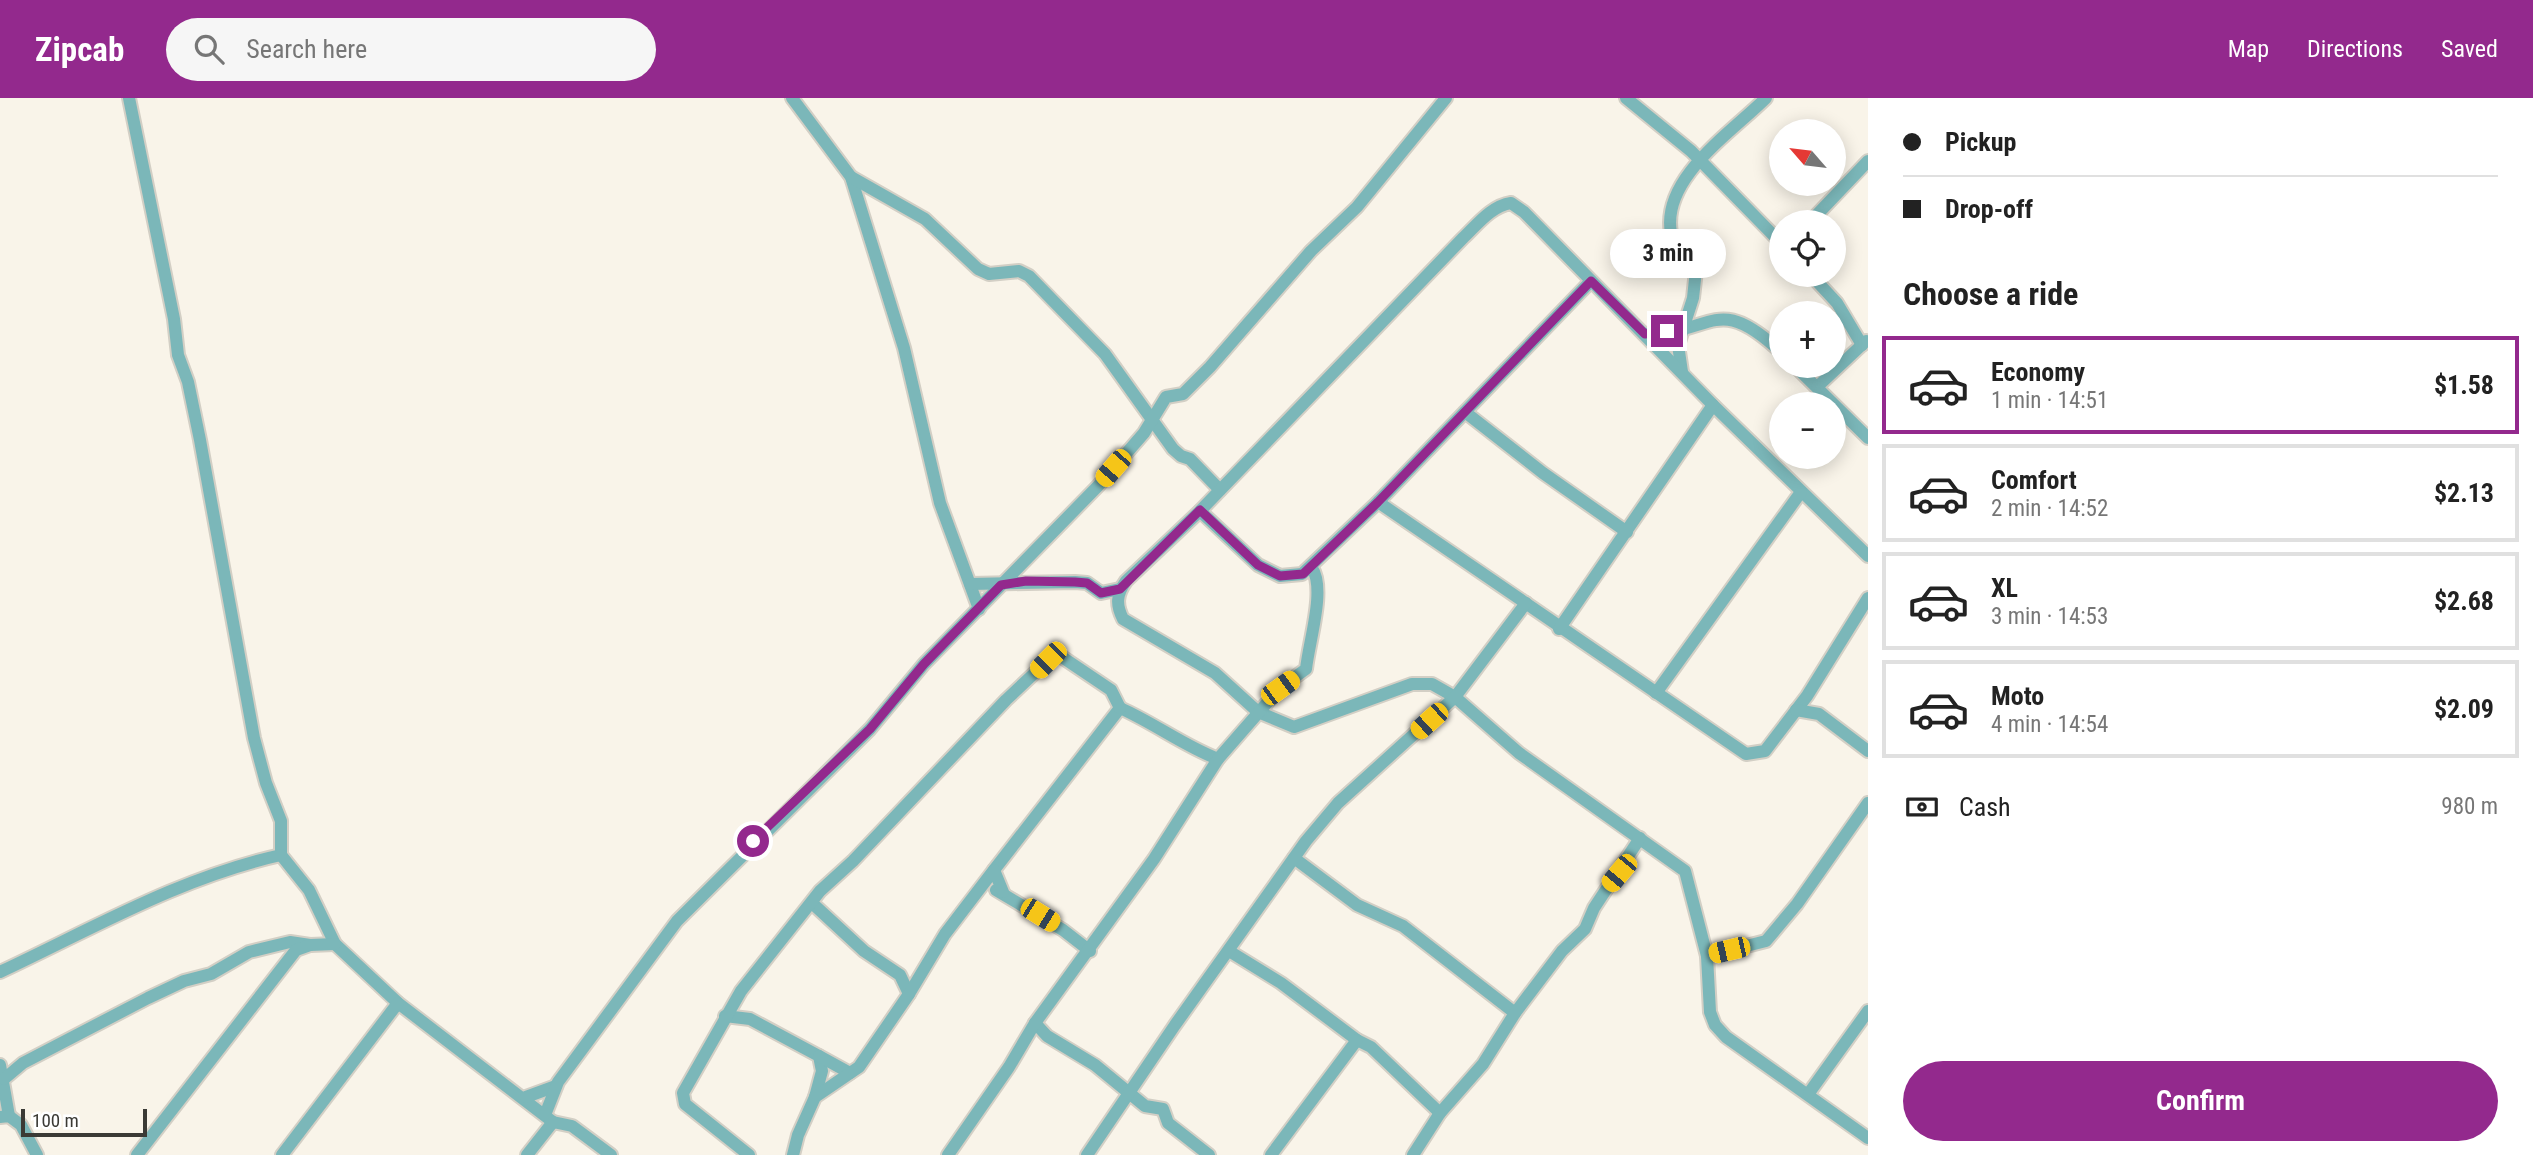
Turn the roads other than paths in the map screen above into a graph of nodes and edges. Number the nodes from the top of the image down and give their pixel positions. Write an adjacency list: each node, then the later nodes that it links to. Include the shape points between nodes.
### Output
1 (129, 98): 51 (street, via 178,355 200,440 254,738 281,821)
2 (792, 98): 10 (street)
3 (1446, 98): 24 (street, via 1357,207 1311,251 1210,368 1183,394 1166,397)
4 (1626, 98): 7 (street)
5 (1766, 98): 6 (street)
6 (1712, 149): 7 (street); 9 (street)
7 (1697, 160): 9 (street); 15 (street, via 1670,212 1671,233 1693,250 1697,261 1693,298)
8 (1868, 161): 11 (street)
9 (1712, 172): 12 (street)
10 (851, 177): 24 (street, via 925,219 978,269 989,274 1020,271 1029,276 1105,354); 33 (street, via 904,348 940,503)
11 (1821, 210)
12 (1769, 231)
13 (1591, 281): 16 (street); 23 (street); 26 (street, via 1524,212 1511,203 1501,205)
14 (1822, 287): 18 (street)
15 (1682, 328): 16 (street); 17 (street, via 1716,319 1741,322); 19 (street, via 1678,345)
16 (1645, 334): 19 (street)
17 (1769, 341)
18 (1865, 342): 21 (street)
19 (1682, 372): 22 (street)
20 (1808, 378): 21 (street)
21 (1818, 387): 25 (street)
22 (1713, 405): 27 (street); 30 (street)
23 (1465, 412): 28 (street); 30 (street)
24 (1153, 419): 26 (street, via 1173,449); 34 (street, via 1098,486)
25 (1868, 438)
26 (1220, 489): 29 (street)
27 (1801, 492): 31 (street); 42 (street)
28 (1378, 502): 32 (street); 38 (street)
29 (1200, 510): 32 (street, via 1258,565 1293,577); 35 (street)
30 (1627, 532): 41 (street)
31 (1868, 556)
32 (1312, 568): 46 (street, via 1319,579 1319,598 1306,669)
33 (970, 584): 34 (street); 40 (street)
34 (1001, 585): 36 (street, via 1075,582 1087,583); 40 (street)
35 (1120, 589): 36 (street); 39 (street)
36 (1101, 593): 39 (street)
37 (1868, 598): 45 (street)
38 (1526, 603): 41 (street); 43 (street)
39 (1117, 606): 46 (street, via 1123,619 1215,673)
40 (979, 609): 76 (street, via 924,664 870,729 677,921)
41 (1559, 629): 42 (street)
42 (1656, 693): 45 (street, via 1750,755 1765,751)
43 (1455, 697): 46 (street, via 1432,684 1412,684 1294,727); 50 (street, via 1519,752); 52 (street, via 1338,803)
44 (1120, 708): 48 (street); 53 (street); 56 (street, via 1111,690 1056,653)
45 (1796, 710): 47 (street, via 1819,715)
46 (1258, 712): 48 (street)
47 (1868, 751)
48 (1218, 759): 59 (street)
49 (1868, 803): 61 (street, via 1772,936 1756,945)
50 (1640, 838): 61 (street, via 1685,871); 67 (street, via 1585,929 1562,951)
51 (281, 855): 57 (street, via 309,890); 62 (street, via 242,863 156,897)
52 (1294, 858): 60 (street); 67 (street, via 1357,905 1403,926)
53 (994, 870): 54 (street); 55 (street)
54 (979, 890): 55 (street); 63 (street, via 945,934)
55 (1003, 892): 59 (street)
56 (812, 903): 63 (street, via 864,951 900,975); 64 (street)
57 (335, 944): 58 (street); 65 (street)
58 (310, 945): 75 (street, via 290,942 249,952 211,974 148,998 23,1063); 86 (street, via 296,950 279,968)
59 (1090, 951): 70 (street)
60 (1229, 951): 71 (street); 78 (street)
61 (1707, 956): 77 (street, via 1715,1025)
62 (0, 972)
63 (909, 994): 74 (street, via 859,1067)
64 (737, 997): 68 (street); 69 (street)
65 (398, 1003): 79 (street); 87 (street)
66 (1868, 1011): 77 (street)
67 (1515, 1013): 81 (street, via 1483,1064)
68 (725, 1017): 69 (street); 90 (street, via 683,1093 685,1104)
69 (745, 1017): 72 (street)
70 (1035, 1023): 78 (street); 92 (street)
71 (1357, 1040): 81 (street, via 1371,1047); 95 (street)
72 (819, 1056): 74 (street); 80 (street, via 822,1070)
73 (0, 1065): 75 (street)
74 (850, 1073): 80 (street)
75 (4, 1079): 82 (street)
76 (556, 1086): 79 (street); 83 (street)
77 (1809, 1093): 84 (street)
78 (1129, 1094): 93 (street); 94 (street, via 1145,1106 1163,1110 1168,1123)
79 (526, 1097): 83 (street)
80 (815, 1097): 91 (street)
81 (1440, 1113): 96 (street)
82 (4, 1116): 85 (street, via 21,1125)
83 (549, 1118): 88 (street); 89 (street, via 572,1126)
84 (1868, 1138)
85 (37, 1155)
86 (137, 1155)
87 (282, 1155)
88 (527, 1155)
89 (611, 1155)
90 (749, 1155)
91 (793, 1155)
92 (948, 1155)
93 (1087, 1155)
94 (1209, 1155)
95 (1271, 1155)
96 (1413, 1155)

